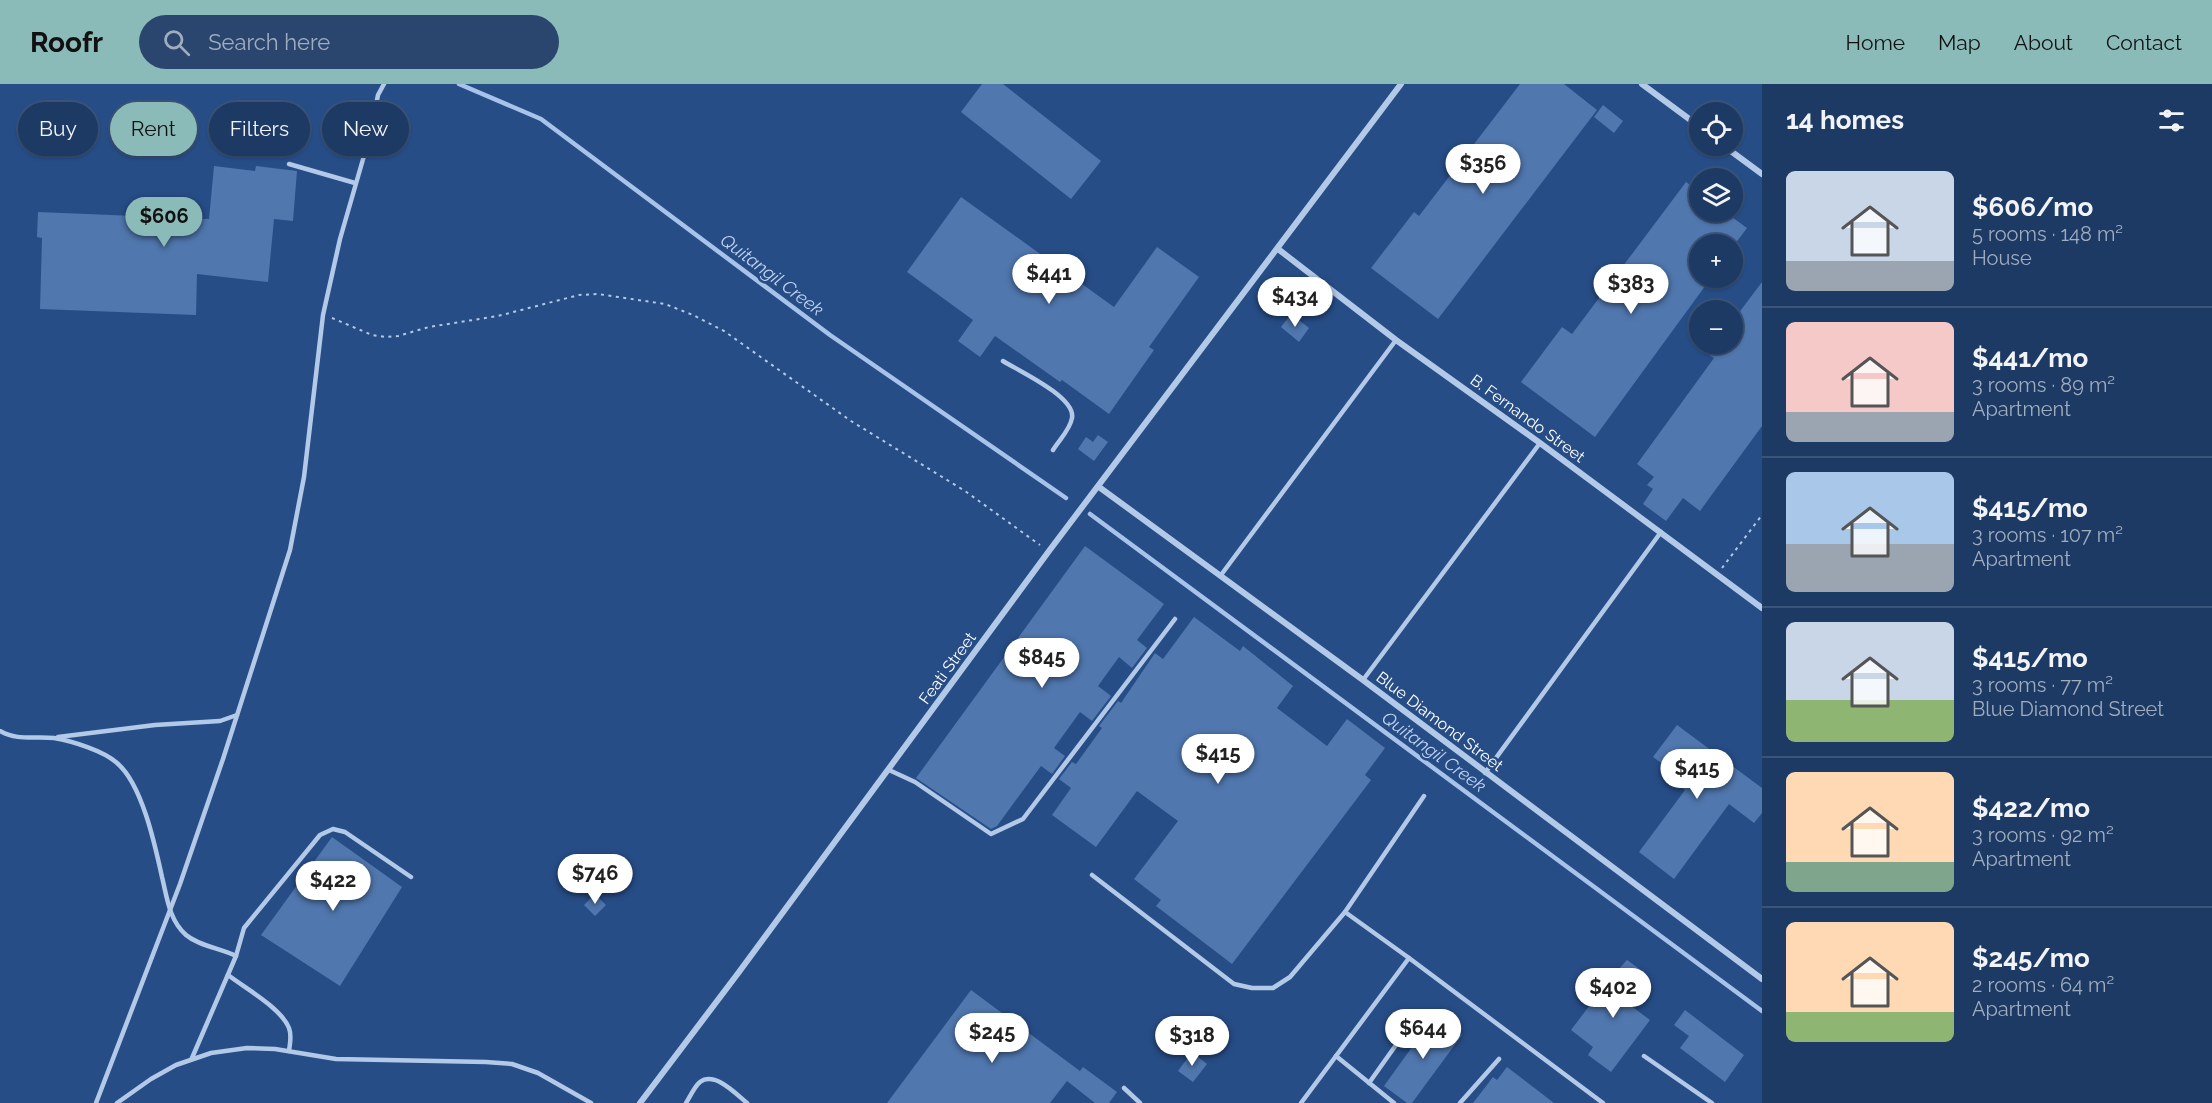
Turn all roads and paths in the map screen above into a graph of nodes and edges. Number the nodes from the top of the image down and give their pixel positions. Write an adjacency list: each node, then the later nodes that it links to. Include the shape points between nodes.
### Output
1 (384, 84): 8 (lane)
2 (1401, 84): 9 (street, Feati Street)
3 (1642, 84): 4 (street)
4 (1689, 119)
5 (1738, 156): 7 (street)
6 (289, 164): 8 (lane)
7 (1762, 174)
8 (356, 183): 10 (lane)
9 (1278, 249): 11 (street, B. Fernando Street); 15 (street, Feati Street)
10 (323, 315): 18 (path, via 386,337 588,294 643,300 679,309 724,331 858,426 964,490); 24 (lane, via 304,477 290,550)
11 (1396, 340): 13 (street, B. Fernando Street); 19 (lane)
12 (1003, 361): 14 (lane, via 1070,405 1070,426)
13 (1540, 443): 17 (street, B. Fernando Street); 23 (lane)
14 (1053, 450)
15 (1099, 487): 18 (street, Feati Street); 19 (street, Blue Diamond Street)
16 (1762, 515): 20 (path)
17 (1660, 532): 20 (street, B. Fernando Street); 28 (lane)
18 (1049, 551): 27 (street, Feati Street)
19 (1221, 575): 23 (street, Blue Diamond Street)
20 (1717, 575): 21 (street, B. Fernando Street)
21 (1762, 608)
22 (1175, 619): 27 (lane, via 1023,819 1009,827 991,834 915,782)
23 (1363, 680): 28 (street, Blue Diamond Street)
24 (237, 715): 26 (lane, via 220,721); 32 (lane)
25 (0, 731): 26 (lane, via 15,737)
26 (52, 738): 32 (lane, via 102,753 132,781)
27 (889, 770): 49 (street, Feati Street)
28 (1485, 773): 37 (street, Blue Diamond Street)
29 (1424, 796): 33 (lane)
30 (1092, 875): 33 (lane, via 1234,984 1252,988 1273,988 1290,977)
31 (411, 877): 34 (lane, via 345,832 327,831 250,920)
32 (170, 912): 34 (lane, via 188,937); 46 (lane)
33 (1345, 912): 35 (lane)
34 (236, 956): 36 (lane)
35 (1409, 958): 40 (lane); 56 (lane)
36 (228, 975): 39 (lane, via 280,1014 290,1031); 42 (lane)
37 (1762, 979)
38 (1413, 1021): 44 (lane)
39 (289, 1051): 42 (lane, via 247,1048); 48 (lane, via 336,1059 512,1064)
40 (1336, 1056): 44 (lane); 53 (lane)
41 (1644, 1056): 57 (lane)
42 (192, 1058): 47 (lane, via 151,1079)
43 (1499, 1059): 55 (lane)
44 (1369, 1083): 54 (lane)
45 (1124, 1088): 52 (lane)
46 (96, 1103)
47 (117, 1103)
48 (591, 1103)
49 (640, 1103)
50 (686, 1103): 51 (lane, via 700,1082 709,1079 720,1082)
51 (747, 1103)
52 (1140, 1103)
53 (1301, 1103)
54 (1394, 1103)
55 (1460, 1103)
56 (1603, 1103)
57 (1712, 1103)

